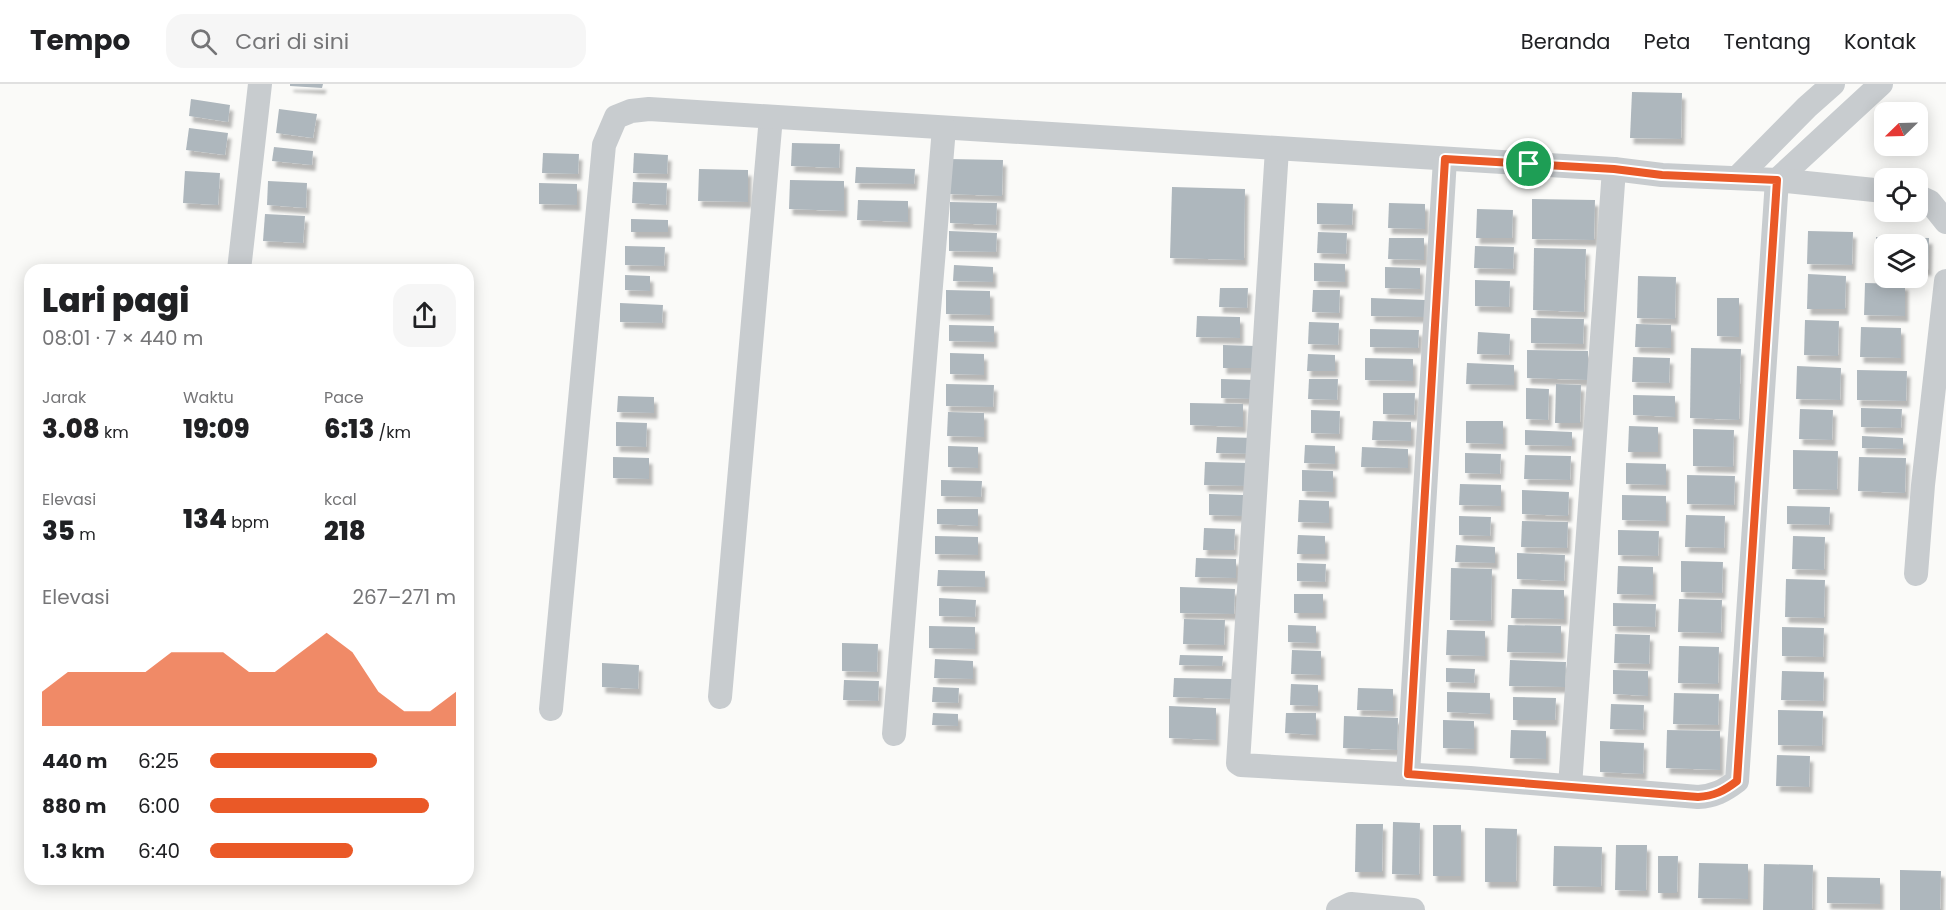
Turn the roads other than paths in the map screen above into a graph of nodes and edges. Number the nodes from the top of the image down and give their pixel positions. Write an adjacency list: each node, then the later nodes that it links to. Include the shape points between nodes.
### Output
1 (260, 84): 14 (street)
2 (1833, 84): 9 (street)
3 (1881, 84): 10 (street)
4 (771, 117): 5 (street); 17 (street); 18 (street, via 631,111 616,117 604,146)
5 (944, 128): 6 (street); 19 (street)
6 (1277, 148): 7 (street); 20 (street, via 1238,763)
7 (1445, 159): 8 (street); 20 (street)
8 (1614, 169): 9 (street); 21 (street)
9 (1737, 178): 10 (street)
10 (1777, 180): 11 (street); 21 (street, via 1737,781 1712,796 1698,797)
11 (1874, 190)
12 (1928, 201): 13 (street)
13 (1946, 222)
14 (240, 264)
15 (1946, 281): 16 (street)
16 (1916, 574)
17 (720, 697)
18 (550, 709)
19 (894, 734)
20 (1408, 774): 21 (street)
21 (1570, 786)
22 (1338, 910): 23 (street, via 1351,904)
23 (1413, 910)

